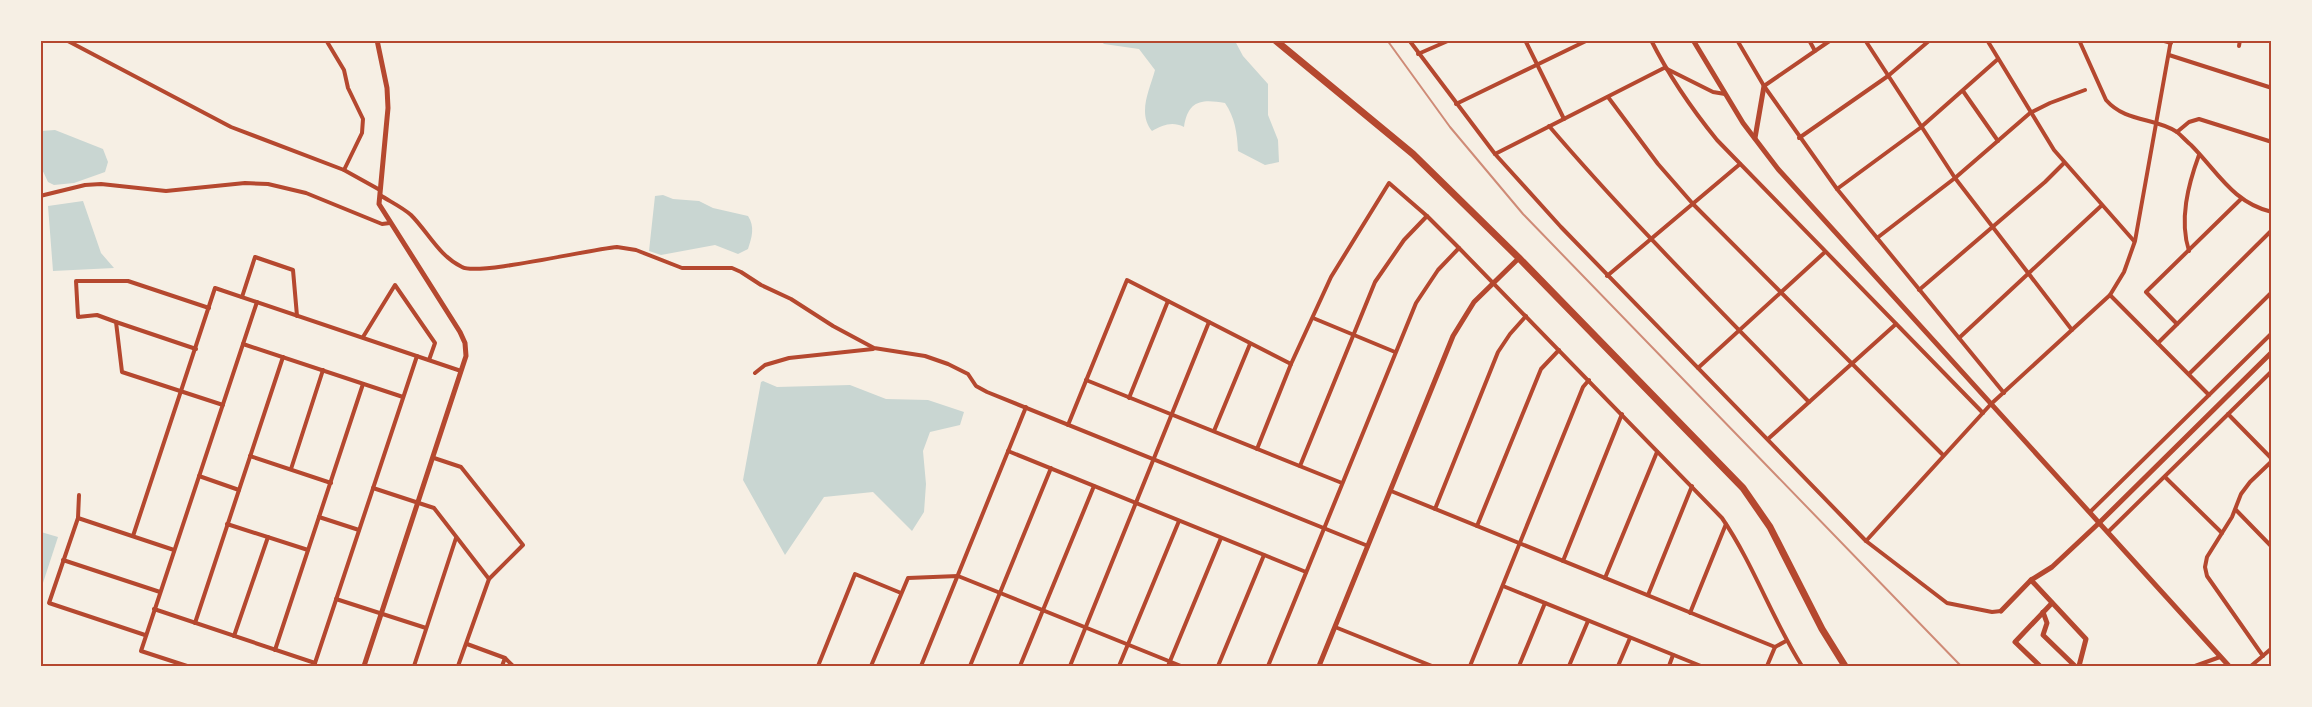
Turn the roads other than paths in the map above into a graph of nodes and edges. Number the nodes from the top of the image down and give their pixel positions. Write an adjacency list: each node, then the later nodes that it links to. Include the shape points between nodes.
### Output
1 (66, 40): 50 (street, via 231,127)
2 (326, 40): 50 (street, via 344,70 363,118 362,133)
3 (377, 40): 53 (street, via 387,98)
4 (1275, 40): 69 (main road, via 1413,154)
5 (1409, 40): 23 (street)
6 (1450, 40): 23 (street)
7 (1525, 40): 26 (street)
8 (1588, 40): 26 (street)
9 (1651, 40): 27 (street)
10 (1737, 40): 29 (street)
11 (1809, 40): 22 (street)
12 (1831, 40): 22 (street)
13 (1865, 40): 28 (street)
14 (1930, 40): 28 (street)
15 (1987, 40): 25 (street)
16 (2079, 40): 38 (street, via 2111,106 2127,116)
17 (2161, 40): 20 (street)
18 (2240, 40): 21 (street)
19 (1695, 41): 33 (street)
20 (2171, 42): 24 (street)
21 (2239, 46)
22 (1815, 51): 29 (street)
23 (1418, 54): 35 (street)
24 (2169, 55): 30 (street); 38 (street)
25 (1998, 59): 32 (street); 36 (street)
26 (1537, 64): 35 (street); 37 (street)
27 (1664, 68): 33 (street); 34 (street); 49 (street)
28 (1888, 76): 40 (street); 43 (street)
29 (1764, 86): 42 (street); 43 (street)
30 (2271, 88)
31 (2085, 90): 36 (street)
32 (1962, 91): 40 (street); 44 (street)
33 (1725, 94): 42 (street)
34 (1608, 97): 37 (street); 56 (street)
35 (1456, 104): 46 (street)
36 (2030, 113): 44 (street); 48 (street)
37 (1564, 119): 39 (street)
38 (2157, 124): 41 (street); 65 (street)
39 (1549, 126): 46 (street); 64 (street)
40 (1920, 128): 51 (street); 52 (street)
41 (2177, 132): 45 (street, via 2199,119); 47 (street)
42 (1755, 138): 122 (street, via 1809,204)
43 (1799, 138): 52 (street)
44 (1998, 141): 51 (street)
45 (2271, 142)
46 (1496, 154): 71 (street)
47 (2199, 154): 55 (street); 67 (street, via 2188,190 2184,236)
48 (2064, 163): 57 (street); 61 (street)
49 (1740, 164): 56 (street); 68 (street)
50 (344, 170): 53 (street)
51 (1954, 178): 61 (street); 63 (street)
52 (1837, 189): 63 (street)
53 (380, 192): 60 (street, via 379,204); 97 (street, via 410,214 434,244 464,268 474,270 617,247 682,268 732,268)
54 (40, 196): 60 (street, via 101,184 166,191 268,184 306,193 382,224)
55 (2241, 199): 58 (street); 67 (street)
56 (1693, 204): 64 (street); 75 (street)
57 (2101, 206): 65 (street); 70 (street)
58 (2271, 212)
59 (1427, 216): 66 (street); 83 (street, via 1389,183 1331,277); 91 (street, via 1383,270)
60 (390, 223): 109 (street, via 464,337)
61 (1992, 227): 70 (street); 73 (street)
62 (2271, 230): 87 (street)
63 (1877, 238): 73 (street)
64 (1651, 240): 71 (street); 89 (street)
65 (2135, 241): 76 (street, via 2124,272)
66 (1460, 248): 72 (street); 100 (street, via 1420,295)
67 (2188, 251): 87 (street, via 2146,292)
68 (1826, 252): 75 (street); 86 (street)
69 (1519, 258): 72 (street); 247 (main road, via 1743,488 1770,527 1822,630)
70 (2030, 273): 88 (street); 93 (street)
71 (1607, 276): 107 (street)
72 (1493, 282): 82 (street); 151 (street, via 1458,327)
73 (1919, 290): 93 (street)
74 (2271, 292): 112 (street)
75 (1781, 293): 89 (street); 106 (street)
76 (2110, 295): 88 (street); 94 (street)
77 (242, 297): 79 (street); 80 (street, via 215,288); 81 (street, via 255,257 293,270)
78 (1168, 301): 85 (street); 113 (street, via 1127,280); 120 (street)
79 (256, 302): 81 (street); 95 (street)
80 (209, 308): 84 (street, via 128,281 76,281 78,317 97,315); 98 (street)
81 (297, 316): 92 (street)
82 (1526, 316): 99 (street); 155 (street, via 1498,352)
83 (1313, 318): 91 (street); 105 (street)
84 (116, 322): 98 (street); 116 (street, via 122,372)
85 (1209, 322): 96 (street); 128 (street)
86 (1896, 324): 106 (street); 125 (street)
87 (2177, 324): 94 (street)
88 (2072, 330): 117 (street)
89 (1740, 331): 107 (street); 121 (street)
90 (2271, 333): 118 (street)
91 (1353, 334): 100 (street); 140 (street)
92 (363, 337): 102 (street); 104 (street, via 395,285 435,343)
93 (1959, 338): 117 (street)
94 (2158, 343): 112 (street)
95 (243, 344): 103 (street); 123 (street)
96 (1250, 344): 105 (street); 130 (street)
97 (874, 348): 111 (street, via 789,358 765,365); 124 (street, via 948,364 968,374 980,389)
98 (196, 349): 116 (street)
99 (1559, 350): 114 (street); 164 (street, via 1541,369)
100 (1395, 351): 146 (street)
101 (2271, 352): 161 (street)
102 (417, 356): 104 (street); 119 (street)
103 (283, 357): 108 (street); 136 (street)
104 (429, 360): 109 (street)
105 (1291, 364): 132 (street)
106 (1852, 364): 121 (street); 135 (street)
107 (1698, 368): 131 (street)
108 (324, 370): 115 (street); 142 (street)
109 (463, 371): 137 (street)
110 (2271, 371): 127 (street)
111 (755, 373)
112 (2189, 374): 118 (street)
113 (1086, 380): 120 (street); 129 (street)
114 (1589, 380): 126 (street); 174 (street)
115 (363, 384): 119 (street); 145 (street)
116 (181, 391): 123 (street); 169 (street)
117 (2004, 393): 122 (street)
118 (2209, 395): 157 (street)
119 (403, 397): 149 (street)
120 (1130, 398): 128 (street)
121 (1809, 402): 131 (street)
122 (1991, 404): 125 (street); 157 (street)
123 (223, 405): 143 (street)
124 (1026, 407): 129 (street); 133 (street)
125 (1983, 413): 135 (street)
126 (1622, 414): 134 (street); 181 (street)
127 (2228, 414): 139 (street); 144 (street)
128 (1172, 415): 130 (street); 138 (street)
129 (1068, 425): 138 (street)
130 (1214, 432): 132 (street)
131 (1768, 440): 173 (street)
132 (1257, 449): 140 (street)
133 (1008, 451): 141 (street); 183 (street)
134 (1657, 452): 148 (street); 184 (street)
135 (1943, 455): 173 (street)
136 (250, 456): 142 (street); 150 (street)
137 (434, 458): 153 (street); 185 (street, via 461,467 523,545)
138 (1154, 459): 154 (street); 165 (street)
139 (2271, 460): 156 (street, via 2245,488)
140 (1300, 466): 146 (street)
141 (1051, 468): 147 (street); 190 (street)
142 (291, 469): 145 (street)
143 (199, 476): 150 (street); 177 (street)
144 (2165, 477): 167 (street); 168 (street)
145 (331, 483): 158 (street)
146 (1342, 483): 165 (street)
147 (1094, 486): 154 (street); 196 (street)
148 (1692, 486): 163 (street); 191 (street)
149 (373, 488): 153 (street); 166 (street)
150 (239, 490): 162 (street)
151 (1391, 491): 155 (street); 175 (street)
152 (79, 495): 159 (street)
153 (418, 503): 171 (street, via 434,508); 200 (street)
154 (1136, 504): 160 (street); 203 (street)
155 (1435, 509): 164 (street)
156 (2236, 510): 168 (street); 176 (street)
157 (2090, 512): 161 (street)
158 (319, 517): 166 (street); 178 (street)
159 (78, 518): 169 (street); 180 (street)
160 (1179, 521): 172 (street); 211 (street)
161 (2099, 523): 167 (street); 186 (street, via 2052,567)
162 (227, 524): 170 (street); 202 (street)
163 (1726, 524): 199 (street); 209 (street, via 1743,550)
164 (1477, 526): 174 (street)
165 (1324, 528): 175 (street); 182 (street)
166 (359, 530): 192 (street)
167 (2108, 532): 217 (street)
168 (2222, 533): 216 (street, via 2207,557 2205,572)
169 (133, 536): 177 (street)
170 (268, 537): 178 (street); 207 (street)
171 (457, 538): 185 (street); 205 (street)
172 (1221, 538): 179 (street); 219 (street)
173 (1866, 541): 197 (street, via 1947,603 1992,612)
174 (1520, 543): 181 (street); 187 (street)
175 (1369, 546): 204 (street)
176 (2271, 547)
177 (174, 550): 188 (street)
178 (308, 550): 214 (street)
179 (1264, 555): 182 (street); 235 (street)
180 (63, 560): 188 (street); 206 (street, via 49,603)
181 (1563, 561): 184 (street)
182 (1306, 572): 236 (street)
183 (958, 576): 189 (street, via 908,578); 190 (street); 229 (street)
184 (1605, 578): 191 (street)
185 (489, 579): 210 (street)
186 (2031, 580): 194 (street); 197 (street)
187 (1503, 586): 193 (street); 239 (street)
188 (160, 592): 195 (street)
189 (901, 593): 227 (street, via 855,574); 228 (street)
190 (1000, 593): 196 (street); 230 (street)
191 (1648, 595): 199 (street)
192 (336, 599): 200 (street); 220 (street)
193 (1545, 603): 201 (street); 240 (street)
194 (2052, 603): 198 (street); 249 (street, via 2086,639)
195 (154, 609): 202 (street); 206 (street)
196 (1042, 610): 203 (street); 231 (street)
197 (2001, 610)
198 (2043, 612): 248 (street, via 2015,642); 249 (street, via 2047,623 2043,635)
199 (1690, 613): 212 (street)
200 (381, 614): 205 (street); 222 (street)
201 (1588, 621): 208 (street); 241 (street)
202 (195, 623): 207 (street)
203 (1086, 627): 211 (street); 232 (street)
204 (1335, 627): 237 (street); 238 (street)
205 (426, 628): 223 (street)
206 (145, 635): 221 (street, via 141,651)
207 (234, 636): 214 (street)
208 (1630, 638): 215 (street); 242 (street)
209 (1786, 641): 212 (street); 246 (street)
210 (467, 644): 218 (street); 224 (street)
211 (1128, 644): 219 (street); 233 (street)
212 (1775, 647): 245 (street)
213 (2271, 648): 216 (street)
214 (275, 650): 220 (street)
215 (1673, 655): 243 (street); 244 (street)
216 (2263, 656): 252 (street)
217 (2220, 657): 250 (street); 251 (street)
218 (505, 658): 225 (street); 226 (street)
219 (1169, 664): 234 (street)
220 (314, 665)
221 (187, 666)
222 (364, 666)
223 (414, 666)
224 (458, 666)
225 (502, 666)
226 (513, 666)
227 (818, 666)
228 (872, 666)
229 (921, 666)
230 (970, 666)
231 (1020, 666)
232 (1070, 666)
233 (1119, 666)
234 (1181, 666)
235 (1218, 666)
236 (1268, 666)
237 (1319, 666)
238 (1432, 666)
239 (1470, 666)
240 (1519, 666)
241 (1569, 666)
242 (1618, 666)
243 (1669, 666)
244 (1701, 666)
245 (1767, 666)
246 (1802, 666)
247 (1845, 666)
248 (2040, 666)
249 (2077, 666)
250 (2194, 666)
251 (2229, 666)
252 (2251, 666)

